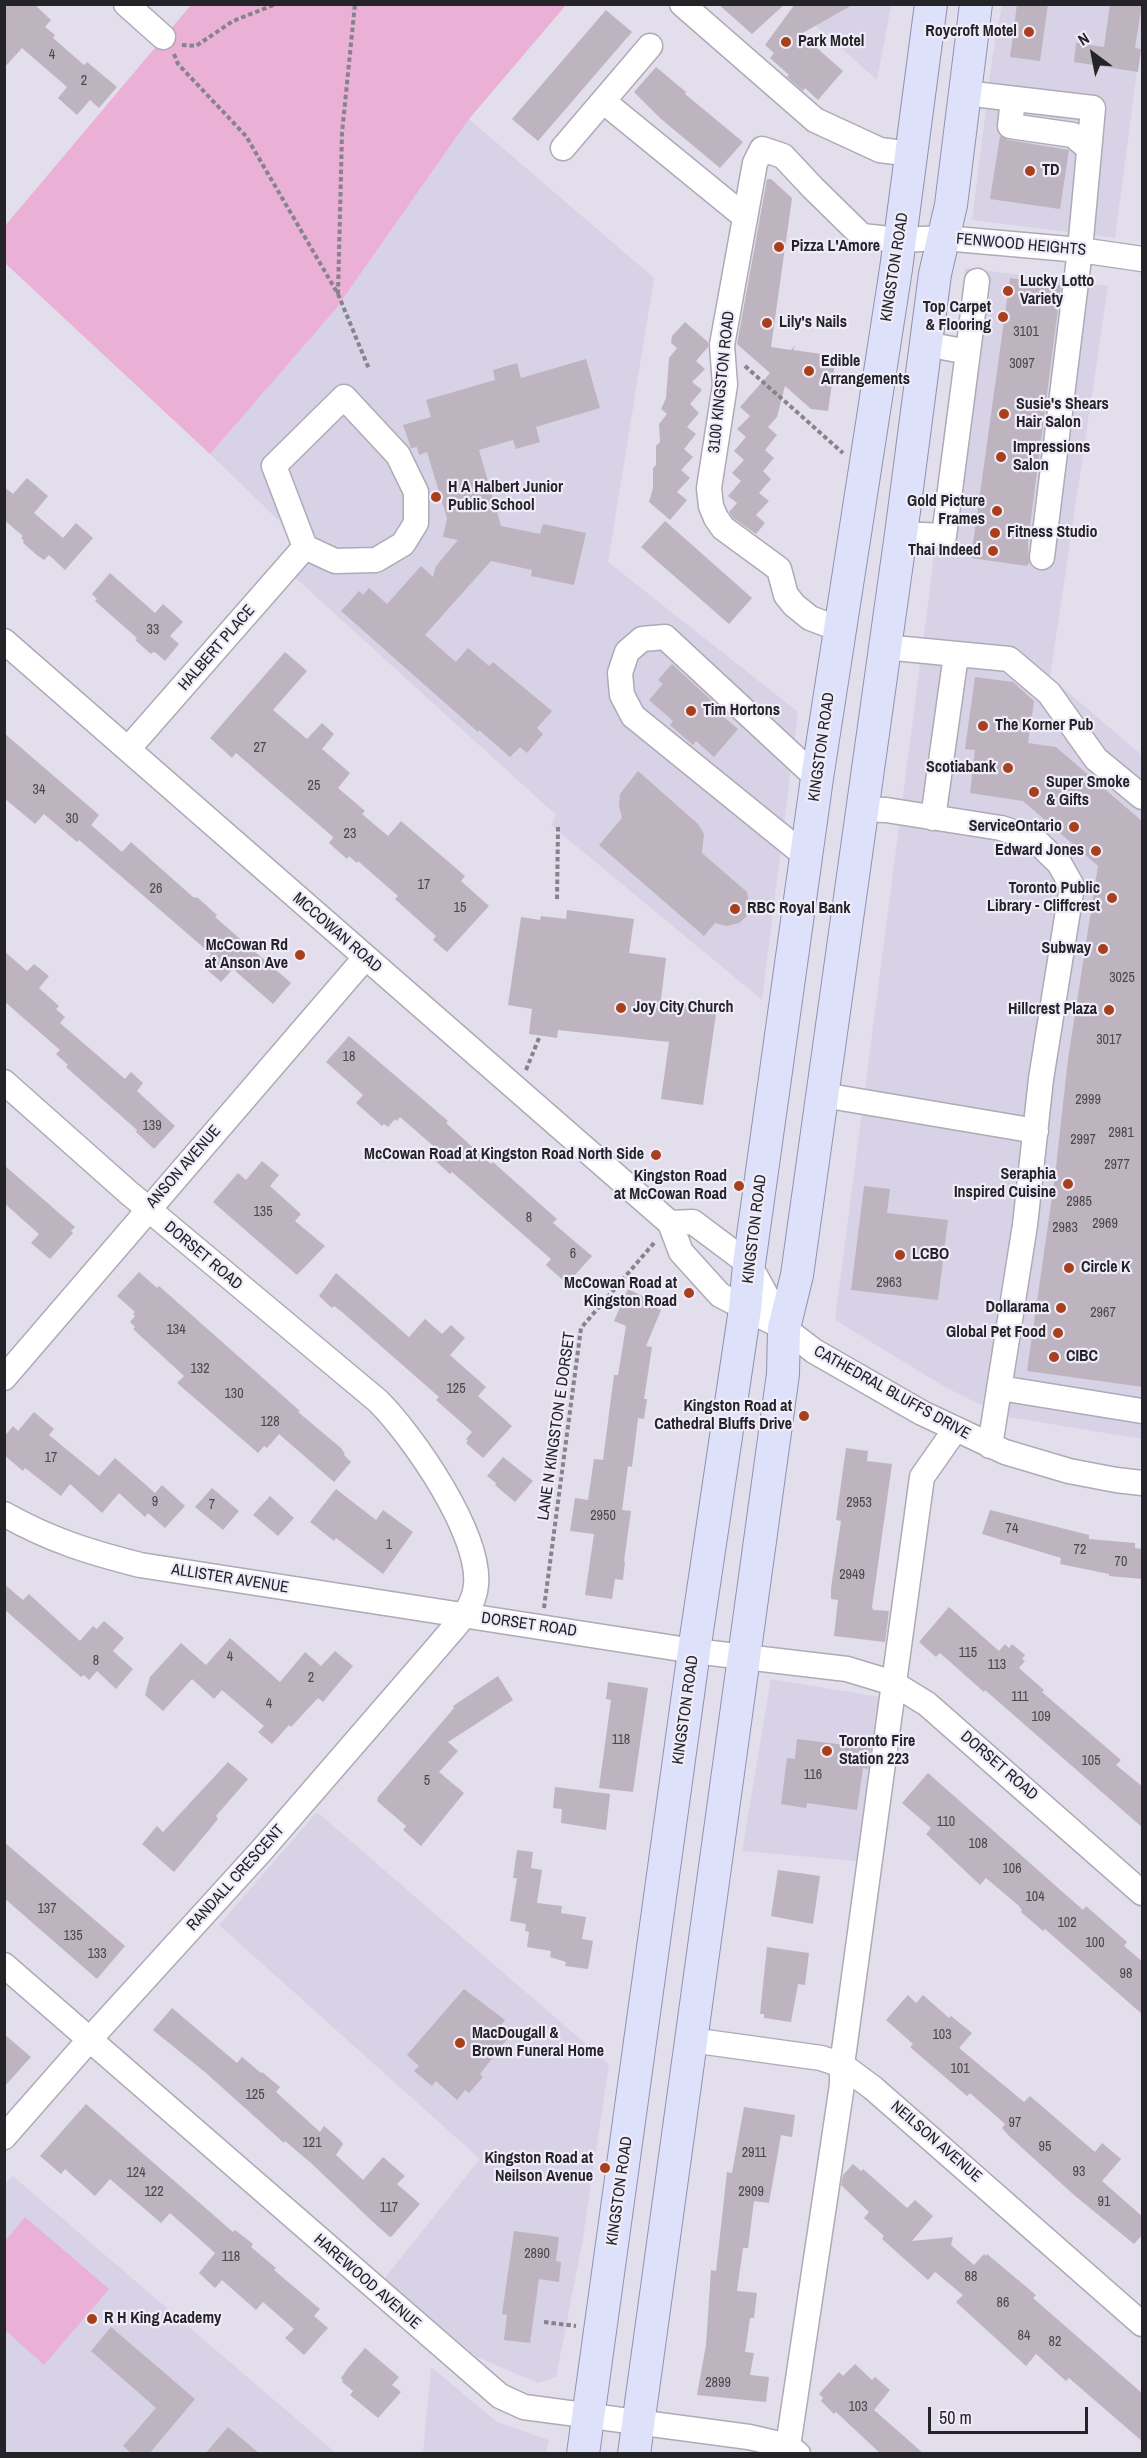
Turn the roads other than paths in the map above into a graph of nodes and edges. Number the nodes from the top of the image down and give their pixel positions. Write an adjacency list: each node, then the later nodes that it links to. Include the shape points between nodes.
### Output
1 (126, 4): 5 (street)
2 (682, 4): 12 (street, via 814,120 880,150)
3 (931, 4): 12 (main road, KINGSTON ROAD)
4 (976, 4): 7 (main road)
5 (166, 40)
6 (650, 46): 9 (street)
7 (965, 93): 8 (street); 15 (main road)
8 (1013, 99): 11 (street, via 1010,126 1073,135); 11 (street, via 1093,108)
9 (603, 101): 10 (street); 13 (street)
10 (563, 148)
11 (1088, 148): 17 (street)
12 (911, 154): 16 (main road, KINGSTON ROAD)
13 (745, 217): 14 (street, 3100 KINGSTON ROAD, via 754,163 762,149 783,156); 25 (street, 3100 KINGSTON ROAD, via 722,345 724,385 709,488 713,512 723,528 779,569 786,595 794,605 810,618)
14 (862, 237): 16 (street, FENWOOD HEIGHTS)
15 (944, 238): 16 (street, FENWOOD HEIGHTS); 17 (street, FENWOOD HEIGHTS); 20 (main road)
16 (899, 240): 25 (main road, KINGSTON ROAD)
17 (1080, 250): 18 (street, FENWOOD HEIGHTS); 24 (street)
18 (1143, 259)
19 (977, 281): 21 (street)
20 (926, 344): 21 (street); 22 (main road)
21 (968, 352): 22 (street, via 944,536)
22 (901, 534): 27 (main road)
23 (305, 548): 23 (street, via 335,561 376,560 404,544 416,523 417,492 398,455 344,397 274,466); 29 (street, HALBERT PLACE)
24 (1042, 557)
25 (839, 629): 30 (main road, KINGSTON ROAD)
26 (4, 641): 29 (street, MCCOWAN ROAD)
27 (884, 647): 28 (street); 32 (main road)
28 (956, 655): 31 (street, via 1009,659 1048,693 1096,759); 33 (street)
29 (128, 749): 35 (street, MCCOWAN ROAD)
30 (817, 778): 34 (main road, KINGSTON ROAD); 34 (street, via 665,637 642,639 627,652 620,673 622,695 633,716)
31 (1143, 797)
32 (861, 809): 33 (street); 37 (main road)
33 (933, 818): 38 (street, via 1001,828 1034,839 1059,863 1071,886)
34 (807, 857): 41 (main road, KINGSTON ROAD)
35 (365, 958): 39 (street, ANSON AVENUE); 40 (street, MCCOWAN ROAD)
36 (4, 1082): 39 (street, DORSET ROAD)
37 (823, 1095): 38 (street); 43 (main road, via 796,1275)
38 (1036, 1131): 45 (street)
39 (148, 1209): 44 (street, ANSON AVENUE); 51 (street, DORSET ROAD, via 378,1401 414,1443 469,1541 476,1585)
40 (670, 1223): 41 (street, via 693,1222); 42 (street, MCCOWAN ROAD, via 681,1252 720,1294)
41 (748, 1263): 42 (main road, KINGSTON ROAD); 43 (street)
42 (745, 1309): 43 (street, MCCOWAN ROAD); 52 (main road, KINGSTON ROAD)
43 (784, 1328): 47 (street, CATHEDRAL BLUFFS DRIVE, via 814,1351); 53 (main road, via 783,1374)
44 (4, 1378)
45 (1000, 1388): 46 (street); 48 (street)
46 (1143, 1411)
47 (955, 1430): 48 (street, CATHEDRAL BLUFFS DRIVE); 54 (street, via 922,1478)
48 (990, 1446): 49 (street, CATHEDRAL BLUFFS DRIVE, via 1070,1471)
49 (1143, 1483)
50 (4, 1514): 51 (street, ALLISTER AVENUE, via 83,1551 140,1565)
51 (464, 1616): 52 (street, DORSET ROAD); 57 (street, RANDALL CRESCENT, via 262,1850)
52 (694, 1651): 53 (street, DORSET ROAD); 62 (main road, KINGSTON ROAD)
53 (744, 1656): 54 (street, DORSET ROAD, via 848,1669); 58 (main road)
54 (893, 1683): 55 (street, DORSET ROAD, via 927,1704); 59 (street)
55 (1143, 1893)
56 (4, 1965): 57 (street, HAREWOOD AVENUE)
57 (90, 2039): 60 (street, RANDALL CRESCENT); 62 (street, HAREWOOD AVENUE, via 500,2396 524,2407)
58 (691, 2040): 59 (street, NEILSON AVENUE, via 822,2058); 63 (main road)
59 (842, 2065): 61 (street, NEILSON AVENUE); 64 (street)
60 (4, 2137)
61 (1143, 2324)
62 (589, 2415): 63 (street, HAREWOOD AVENUE); 65 (main road, KINGSTON ROAD)
63 (638, 2423): 64 (street, HAREWOOD AVENUE, via 749,2437); 66 (main road)
64 (795, 2452)
65 (583, 2454)
66 (634, 2454)

